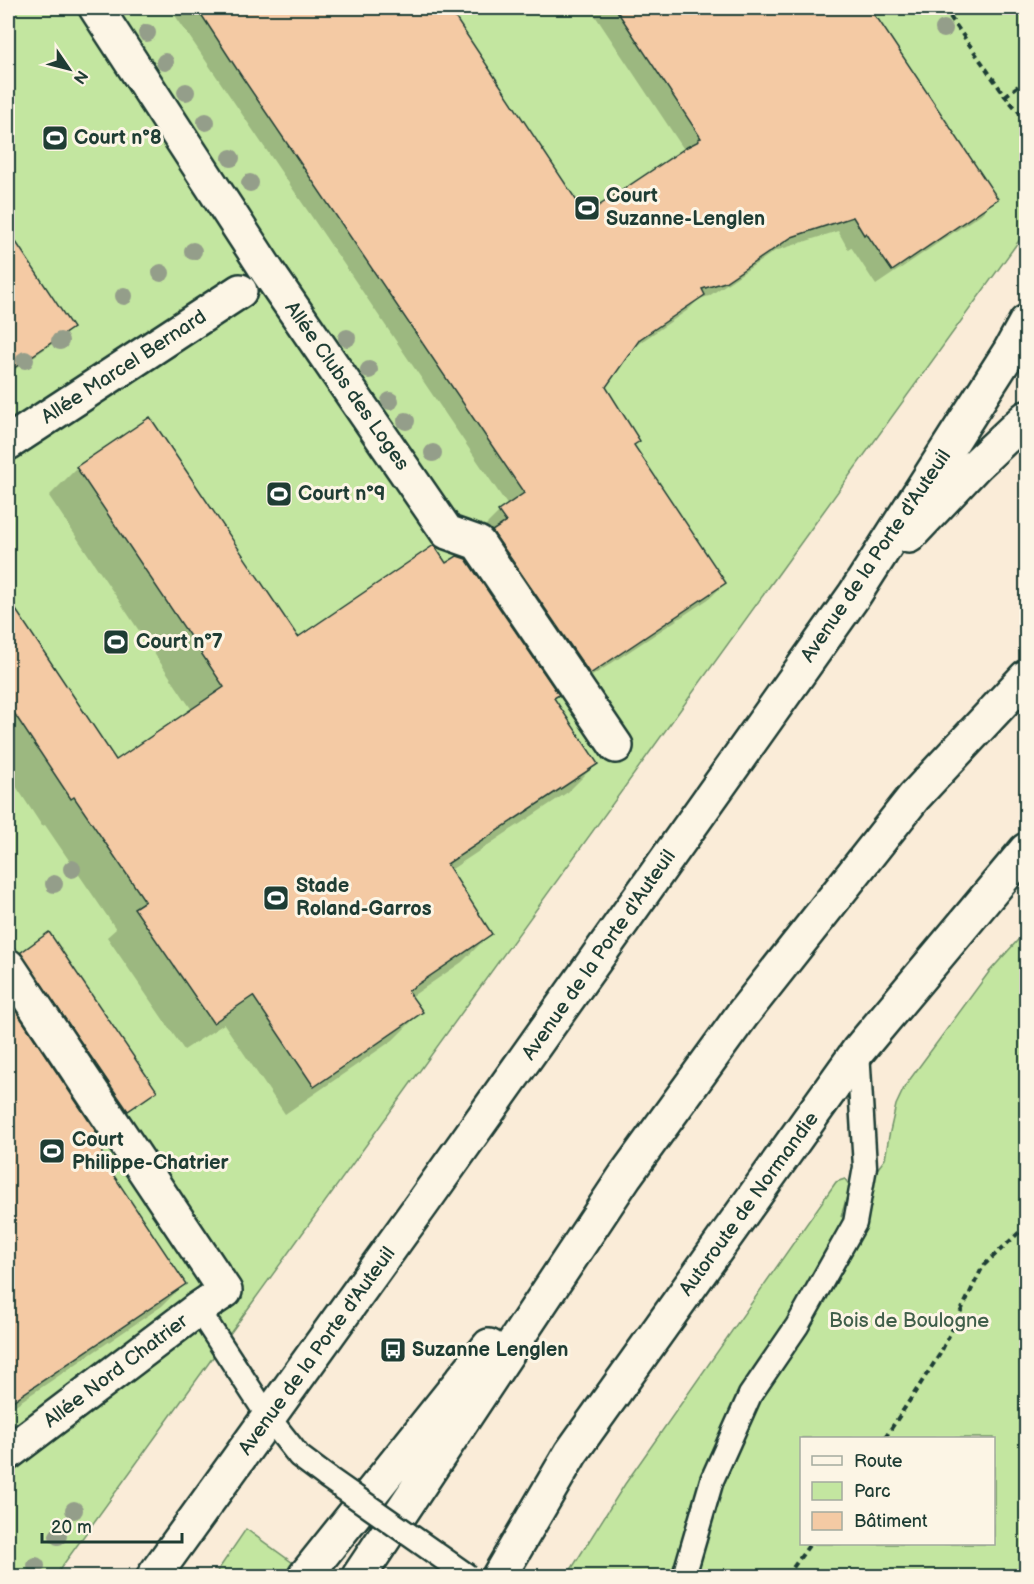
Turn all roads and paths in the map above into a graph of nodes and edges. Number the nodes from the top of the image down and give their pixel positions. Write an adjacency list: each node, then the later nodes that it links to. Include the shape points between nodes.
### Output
1 (96, 8): 12 (main road, Allée Clubs des Loges, via 268,272 447,532 478,543)
2 (944, 8): 4 (path)
3 (1026, 80): 4 (path)
4 (1005, 96): 5 (path)
5 (1026, 120)
6 (240, 291): 9 (main road, Allée Marcel Bernard)
7 (1026, 322): 10 (main road, Avenue de la Porte d'Auteuil)
8 (1026, 418): 10 (main road, via 976,465)
9 (8, 443)
10 (855, 594): 19 (main road, Avenue de la Porte d'Auteuil)
11 (1026, 677): 16 (main road, via 914,797 742,1015)
12 (616, 746)
13 (1026, 850): 15 (main road, Autoroute de Normandie)
14 (8, 966): 18 (main road, Allée Nord Chatrier, via 225,1290)
15 (858, 1051): 27 (main road, Autoroute de Normandie, via 571,1453); 28 (lane, via 865,1167 855,1223 797,1326 750,1395 712,1480)
16 (625, 1176): 24 (main road); 25 (main road)
17 (1026, 1226): 20 (path, via 983,1266 940,1354)
18 (198, 1309): 19 (lane); 21 (main road, Allée Nord Chatrier)
19 (269, 1418): 23 (main road, Avenue de la Porte d'Auteuil); 26 (lane, bridge, via 299,1456)
20 (886, 1437)
21 (8, 1453)
22 (809, 1545): 29 (path)
23 (154, 1576)
24 (305, 1576)
25 (359, 1576)
26 (468, 1576)
27 (499, 1576)
28 (684, 1576)
29 (787, 1576)

